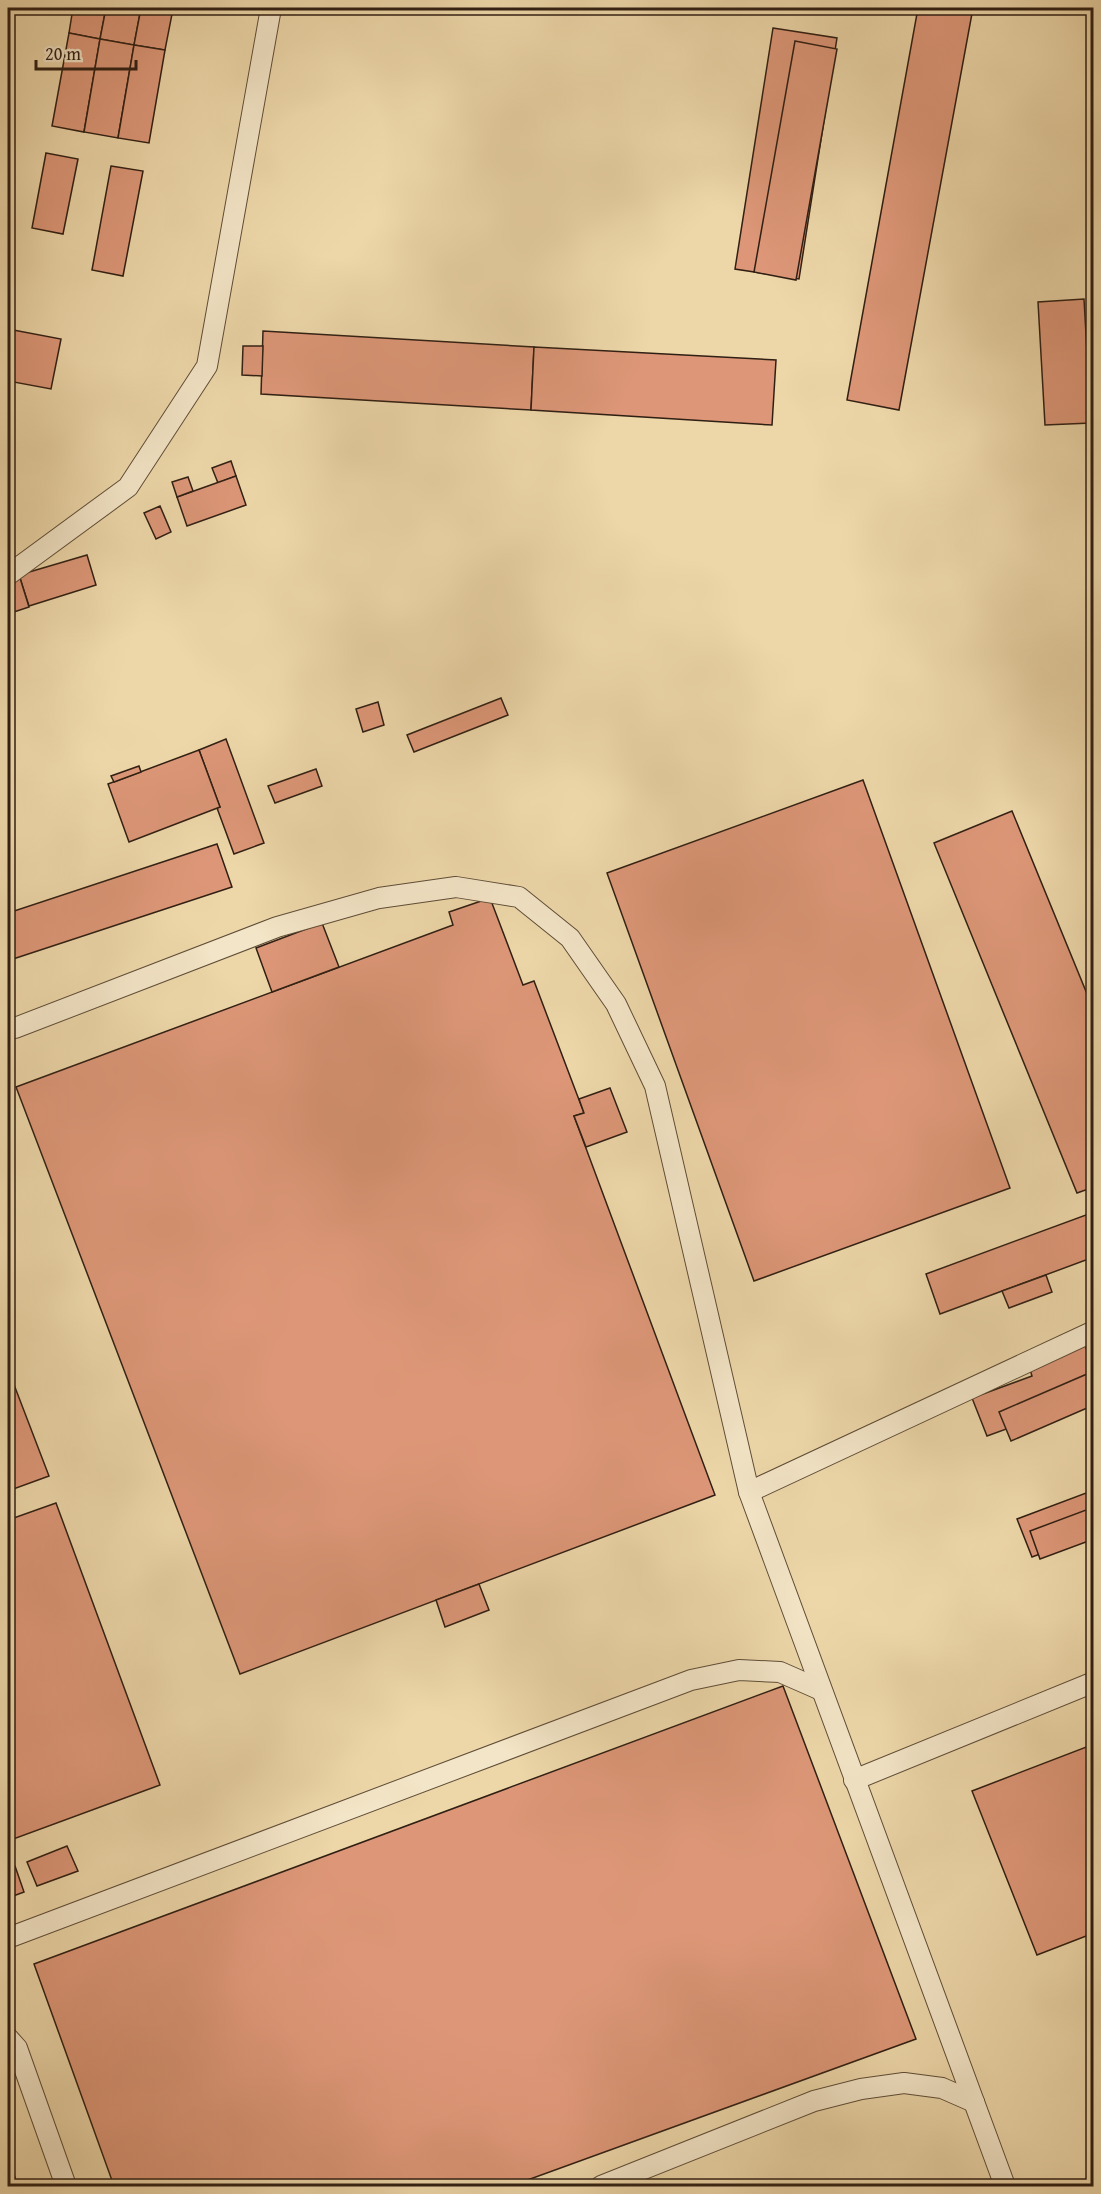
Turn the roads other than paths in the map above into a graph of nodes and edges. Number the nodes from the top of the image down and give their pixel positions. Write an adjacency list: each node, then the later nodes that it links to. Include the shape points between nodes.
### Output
1 (271, 8): 2 (lane, via 207,366 128,487)
2 (8, 575)
3 (15, 1028): 5 (lane, via 277,927 379,898 456,887 519,897 570,938 616,1004 655,1086)
4 (1094, 1331): 5 (lane)
5 (749, 1492): 7 (lane)
6 (1094, 1682): 8 (lane)
7 (821, 1690): 8 (lane); 9 (lane, via 780,1672 739,1670 691,1680)
8 (854, 1780): 11 (lane)
9 (8, 1938)
10 (8, 2038): 12 (lane, via 17,2048)
11 (974, 2102): 13 (lane, via 942,2088 904,2084 861,2089 814,2101); 14 (lane)
12 (66, 2187)
13 (601, 2187)
14 (1005, 2187)

